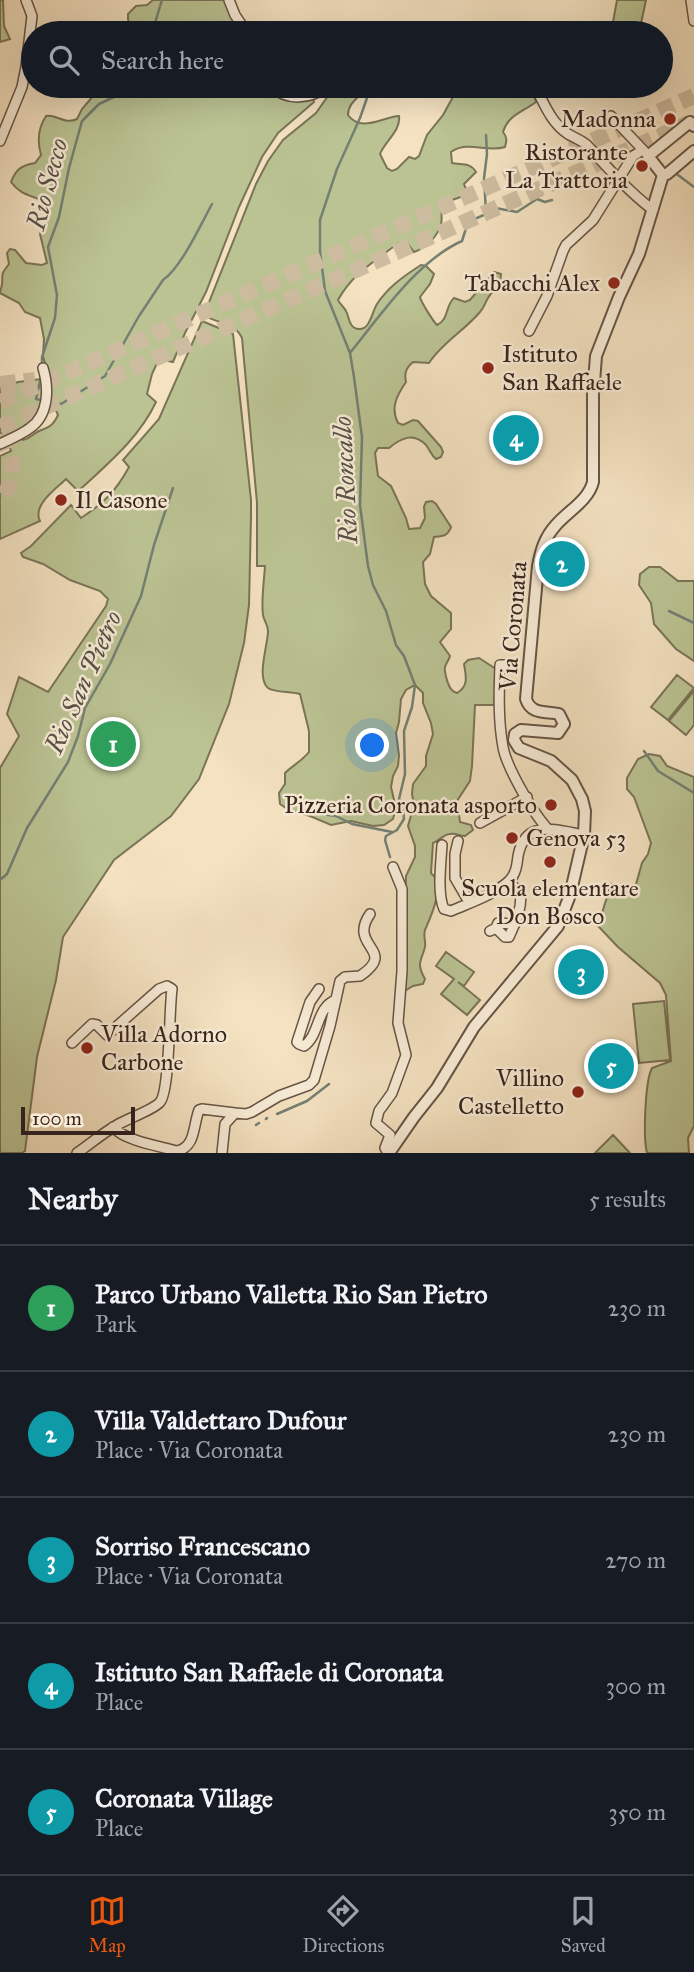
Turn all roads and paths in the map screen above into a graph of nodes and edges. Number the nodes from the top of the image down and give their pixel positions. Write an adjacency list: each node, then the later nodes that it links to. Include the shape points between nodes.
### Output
1 (26, 0): 4 (street)
2 (229, 0): 5 (street)
3 (691, 0): 6 (street)
4 (31, 21)
5 (239, 21)
6 (694, 21)
7 (21, 89): 11 (street)
8 (540, 98): 15 (street, via 560,127 584,142)
9 (611, 116): 13 (street)
10 (693, 121): 13 (street)
11 (0, 141)
12 (694, 151): 14 (street)
13 (646, 153): 14 (street); 15 (street, via 634,156)
14 (663, 175): 16 (street, Via Coronata)
15 (619, 180): 16 (street); 17 (street, via 593,220 563,251)
16 (653, 210): 24 (street, Via Coronata, via 596,356 593,482 587,495 550,533 538,566 525,693 528,705 559,714 564,724 551,734 521,730 514,740 519,748 551,761 572,780 585,811)
17 (529, 331)
18 (43, 368): 19 (street, via 46,399 39,418 31,428)
19 (0, 444)
20 (510, 665): 21 (street, via 500,665 503,750)
21 (527, 797): 22 (street); 23 (street)
22 (480, 823)
23 (547, 828): 24 (street); 28 (street, via 534,830 523,841 515,872)
24 (584, 835): 39 (street, Via Coronata, via 558,926 474,1027)
25 (458, 841): 29 (street, via 455,878)
26 (442, 845): 29 (street, via 442,906 451,911)
27 (393, 867): 39 (street, via 402,889 398,1023 406,1055 392,1093 376,1118 390,1135 385,1148)
28 (492, 891): 29 (street); 31 (street, via 513,886 520,892 520,907 509,937)
29 (469, 902)
30 (370, 914): 33 (street, via 364,932 375,962 360,976 342,978)
31 (493, 929)
32 (319, 989): 33 (street, via 310,1002 299,1044 308,1044 325,1007)
33 (336, 1000): 35 (street, via 314,1080 252,1112)
34 (72, 1042): 36 (street, via 92,1024 107,1035 159,989 172,989 162,1100)
35 (235, 1113): 36 (street, via 199,1110 190,1143 181,1151 127,1137); 38 (street, via 225,1124)
36 (113, 1127): 37 (street)
37 (77, 1153)
38 (222, 1153)
39 (388, 1153)

